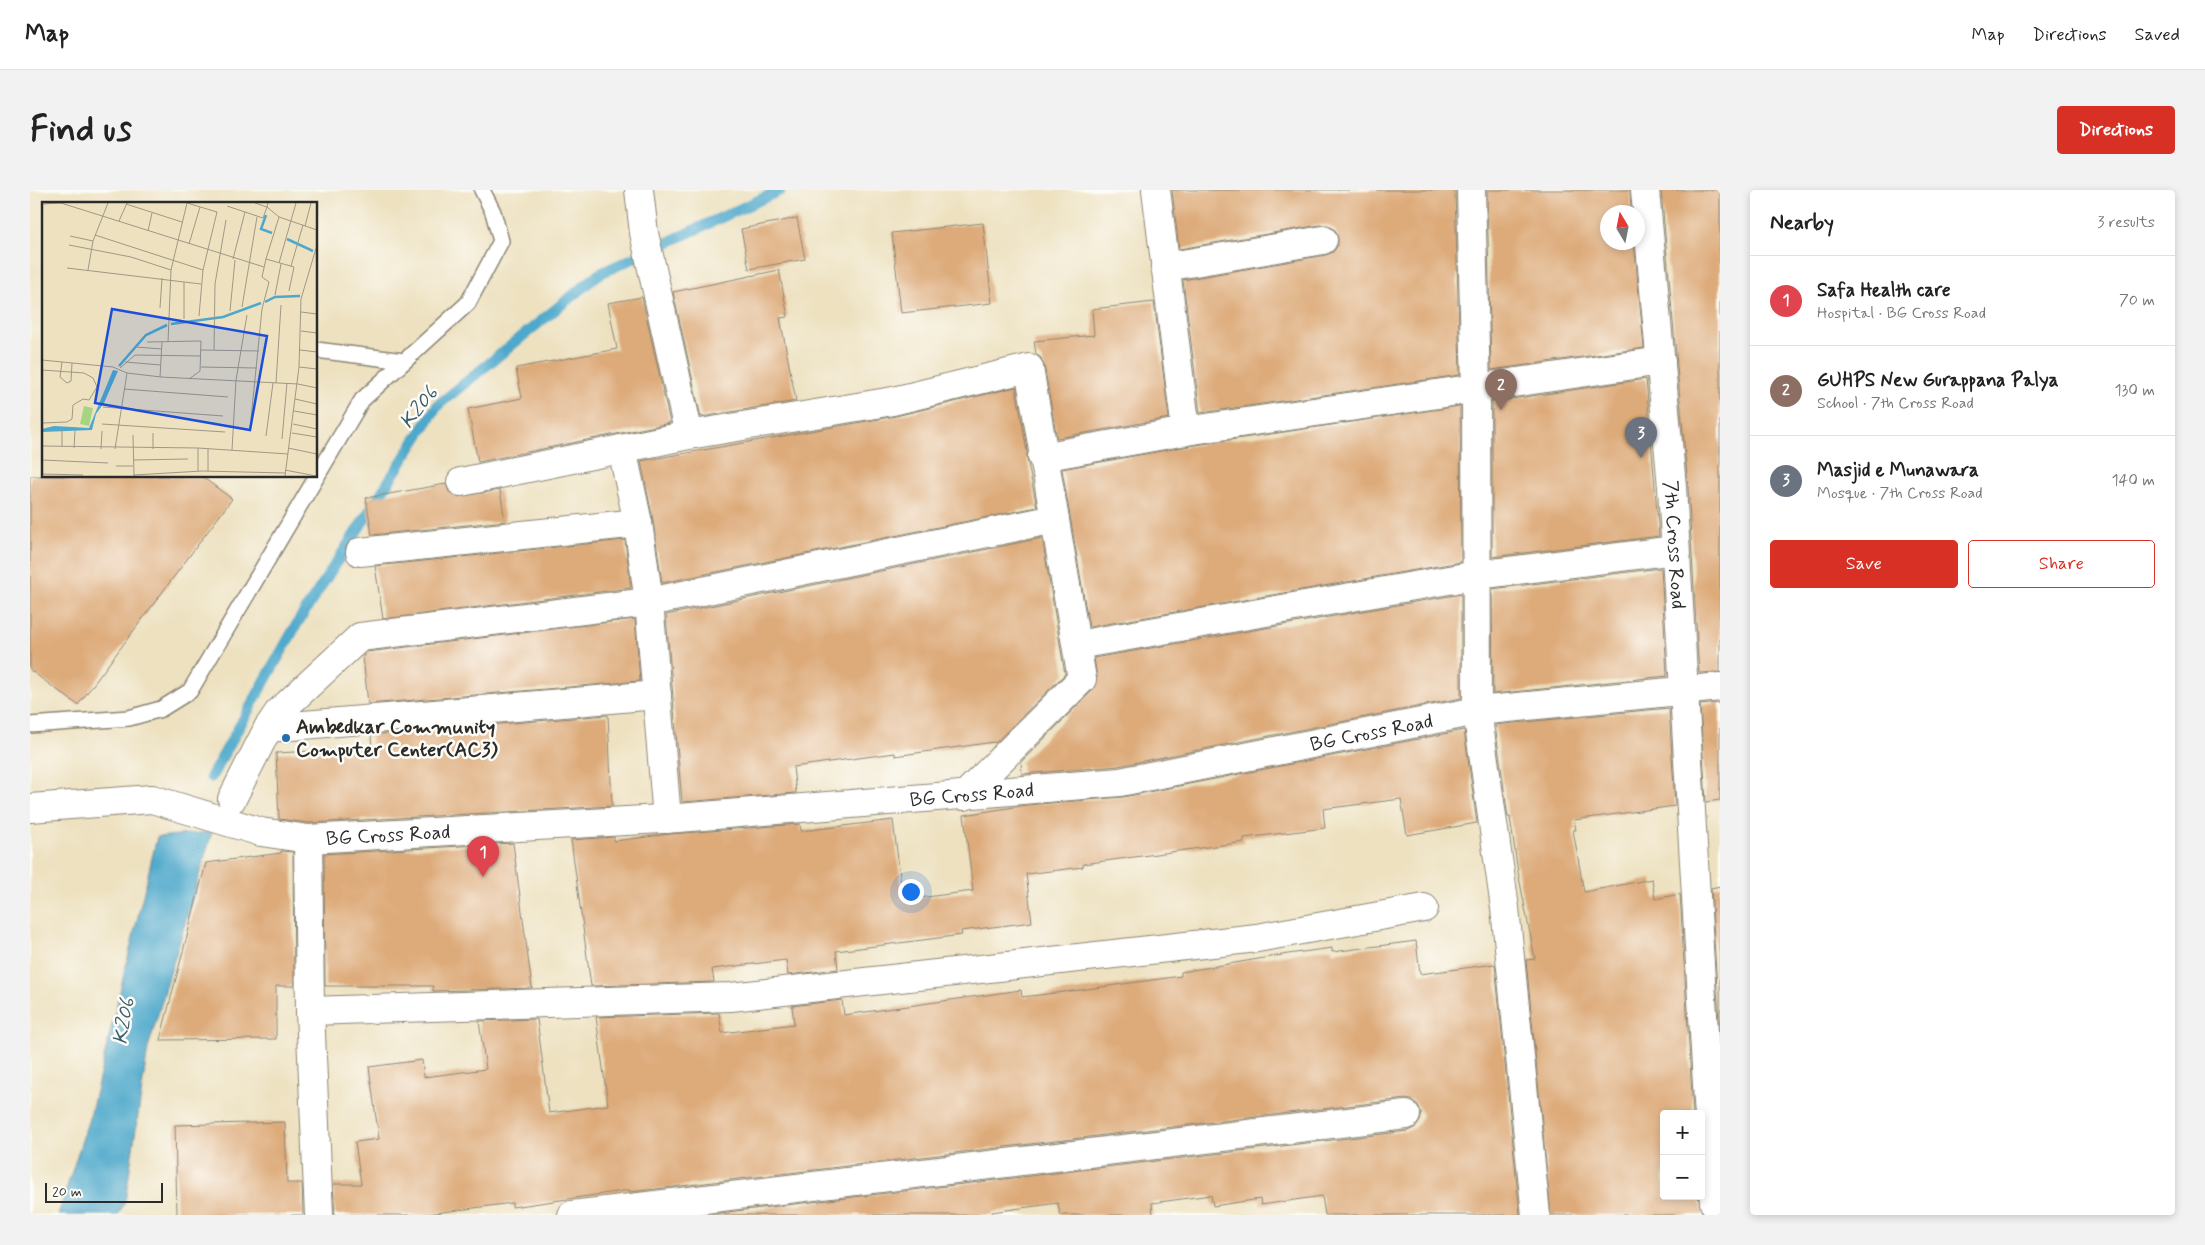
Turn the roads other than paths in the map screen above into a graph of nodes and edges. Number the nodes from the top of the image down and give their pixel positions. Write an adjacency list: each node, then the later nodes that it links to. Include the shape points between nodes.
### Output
1 (482, 190): 9 (lane, via 493,212 500,241 468,303)
2 (639, 190): 13 (street, via 644,232)
3 (1156, 190): 7 (street)
4 (1471, 190): 11 (street)
5 (1645, 190): 10 (street, 7th Cross Road)
6 (1323, 240): 7 (street)
7 (1166, 266): 12 (street)
8 (318, 350): 9 (lane)
9 (404, 361): 16 (lane, via 362,400)
10 (1661, 361): 11 (street); 21 (street, 7th Cross Road)
11 (1476, 389): 12 (street); 23 (street)
12 (1186, 431): 15 (street)
13 (690, 435): 14 (street); 15 (street, via 893,401 1029,368)
14 (622, 449): 18 (street); 20 (street)
15 (1042, 457): 19 (street)
16 (318, 474)
17 (316, 478): 30 (lane, via 190,691 161,709 129,718)
18 (461, 482)
19 (1055, 519): 24 (street); 25 (street)
20 (638, 523): 22 (street); 24 (street)
21 (1675, 550): 23 (street); 27 (street, 7th Cross Road)
22 (360, 552)
23 (1477, 575): 25 (street); 29 (street)
24 (649, 602): 28 (street); 31 (street, via 360,637 278,713)
25 (1077, 645): 32 (street, via 1082,679)
26 (1720, 687): 27 (street, BG Cross Road)
27 (1682, 691): 29 (street, BG Cross Road); 40 (street, 7th Cross Road)
28 (657, 695): 31 (street); 35 (street)
29 (1477, 711): 32 (street, BG Cross Road, via 1120,782); 43 (street, via 1505,908)
30 (30, 725)
31 (268, 728): 34 (street)
32 (964, 796): 35 (street, BG Cross Road)
33 (30, 808): 34 (street, BG Cross Road, via 152,798 181,807)
34 (225, 809): 36 (street, BG Cross Road, via 261,832)
35 (667, 819): 36 (street, BG Cross Road)
36 (308, 838): 38 (street)
37 (1424, 908): 38 (street, via 1257,938 731,997)
38 (310, 1010): 41 (street)
39 (1406, 1115): 42 (street)
40 (1714, 1203)
41 (319, 1215)
42 (572, 1215)
43 (1536, 1215)

